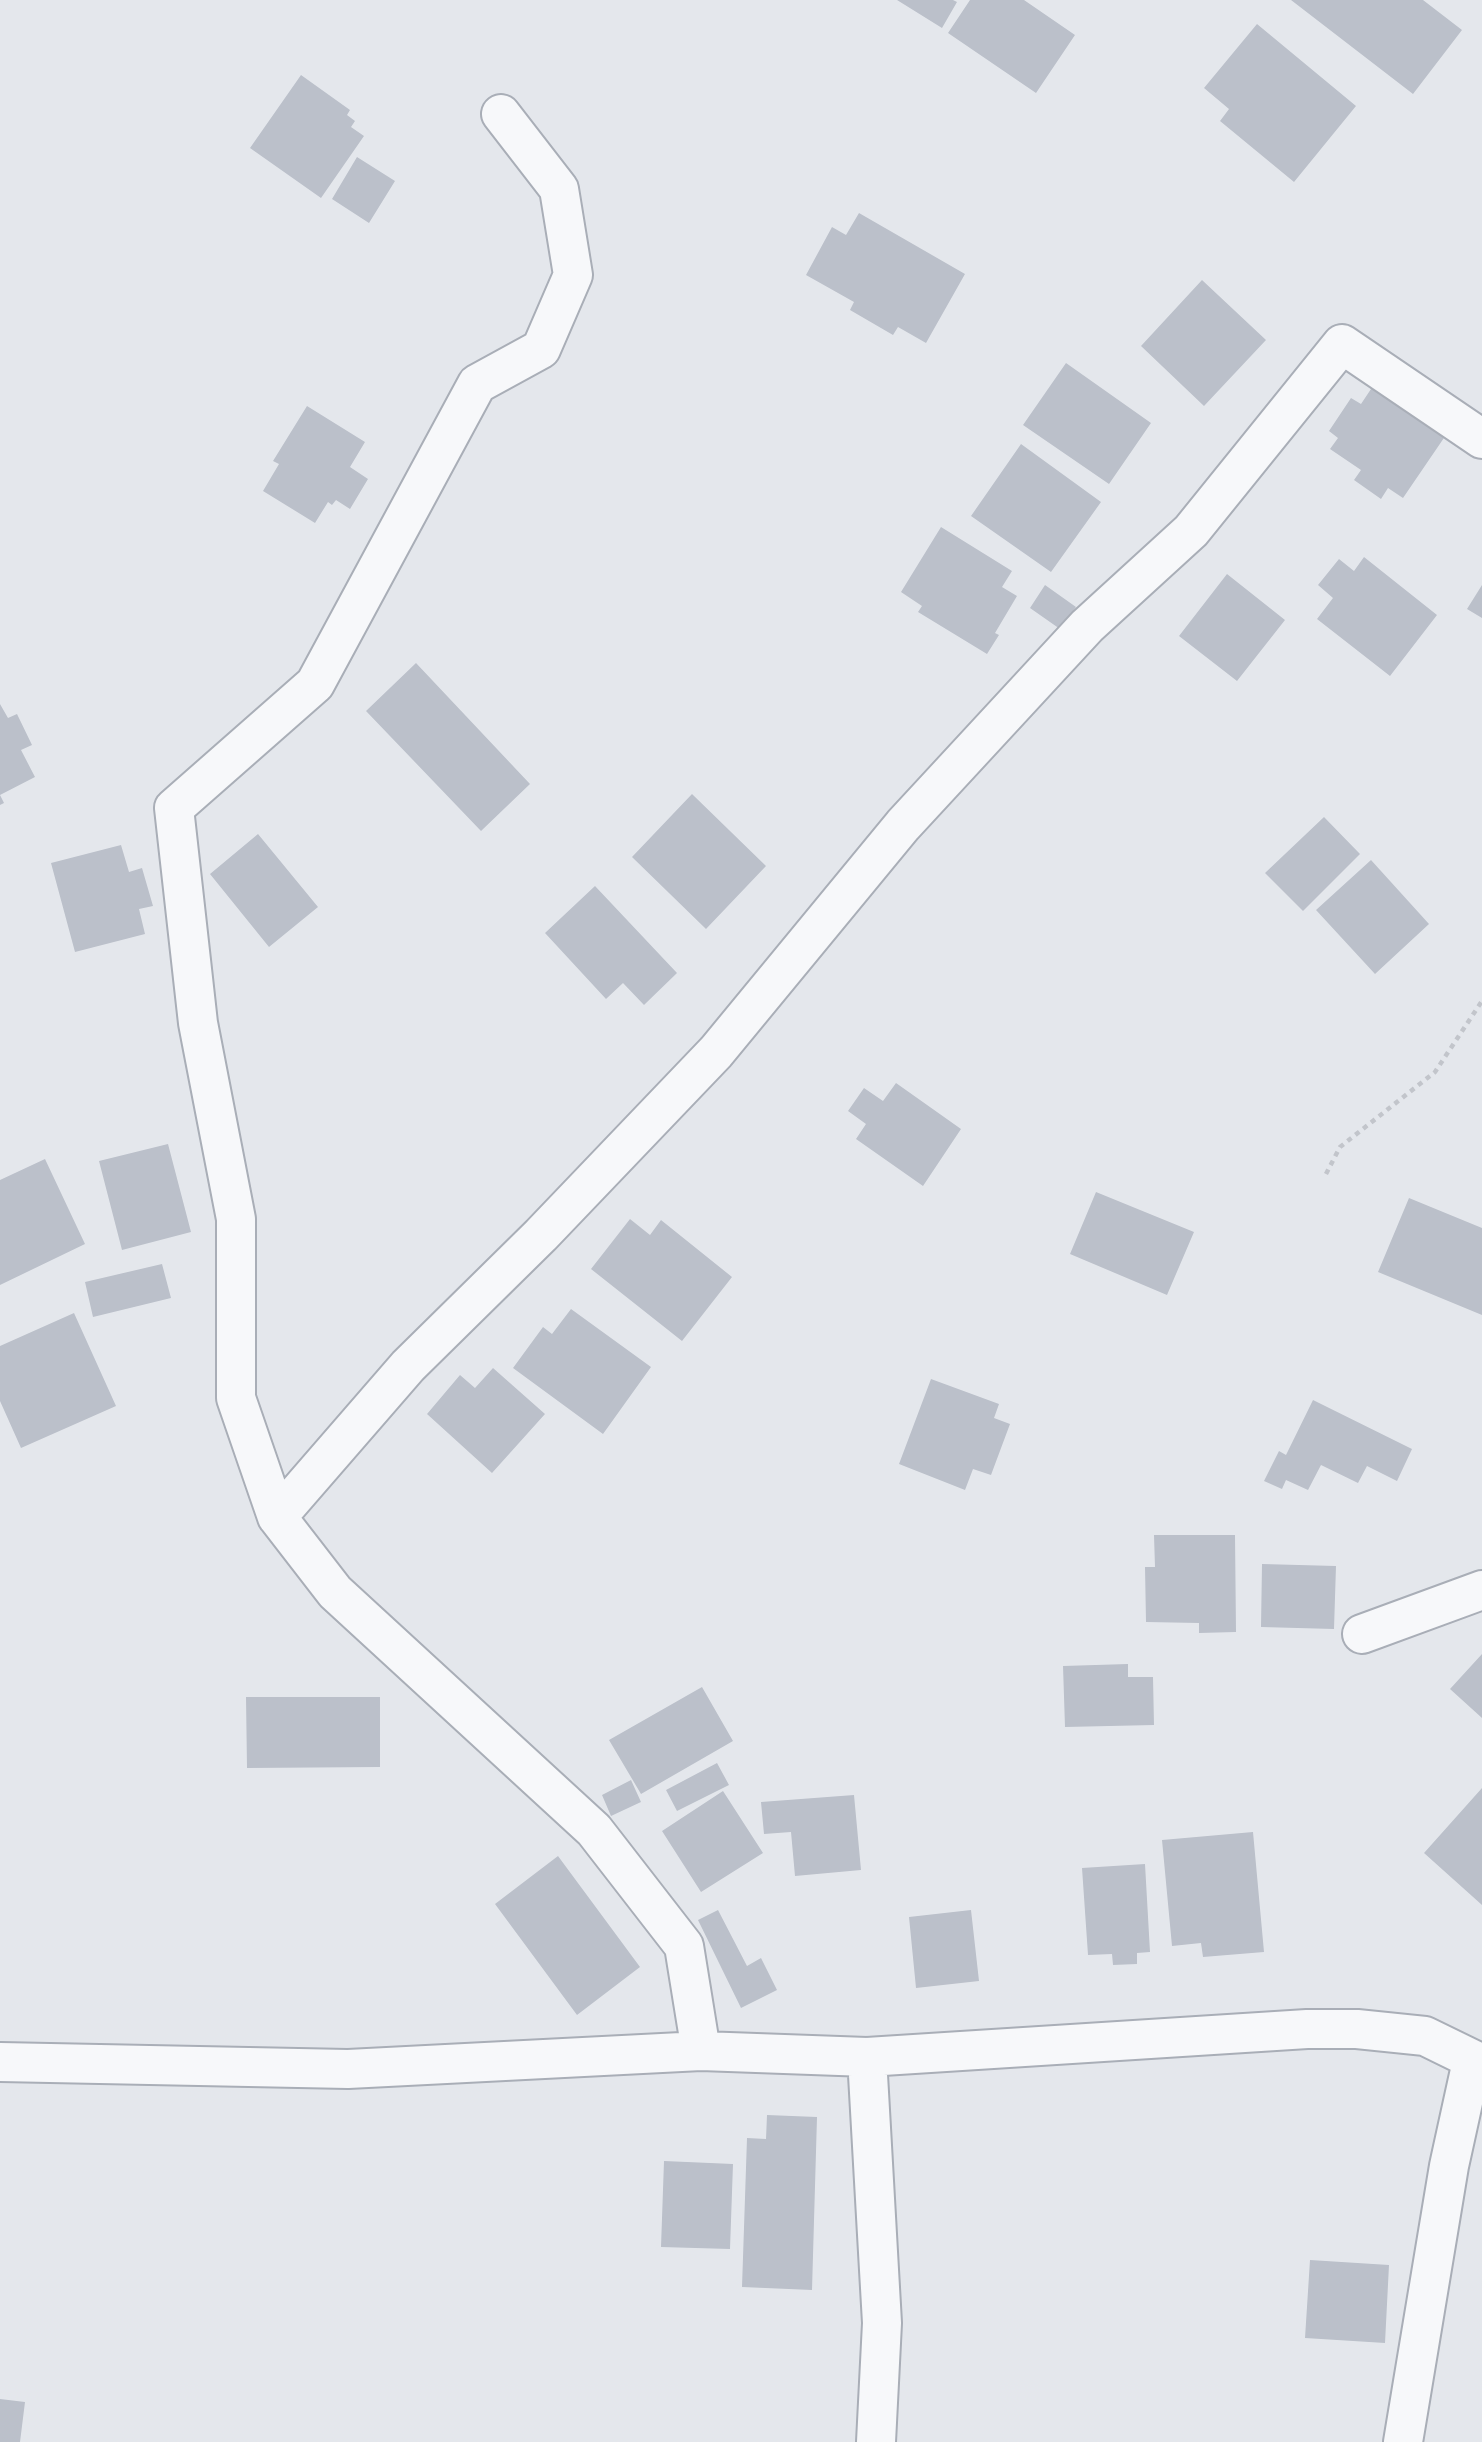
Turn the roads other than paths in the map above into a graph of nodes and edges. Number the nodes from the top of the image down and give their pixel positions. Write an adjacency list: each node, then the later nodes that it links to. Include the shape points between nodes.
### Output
1 (501, 114): 3 (street, via 559,189 573,275 541,349 477,384 315,684 174,807 198,1023 236,1219 236,1398)
2 (1482, 439): 3 (street, via 1342,344 1191,531 1087,626 931,795 716,1052 408,1366)
3 (277, 1517): 6 (street, via 335,1592 594,1830 684,1946)
4 (1482, 1590): 5 (street)
5 (1362, 1634)
6 (701, 2052): 7 (street); 8 (street, via 348,2069)
7 (867, 2057): 9 (street, via 1357,2029 1424,2036); 10 (street, via 882,2323)
8 (0, 2062)
9 (1477, 2063): 11 (street, via 1449,2166)
10 (876, 2442)
11 (1403, 2442)

